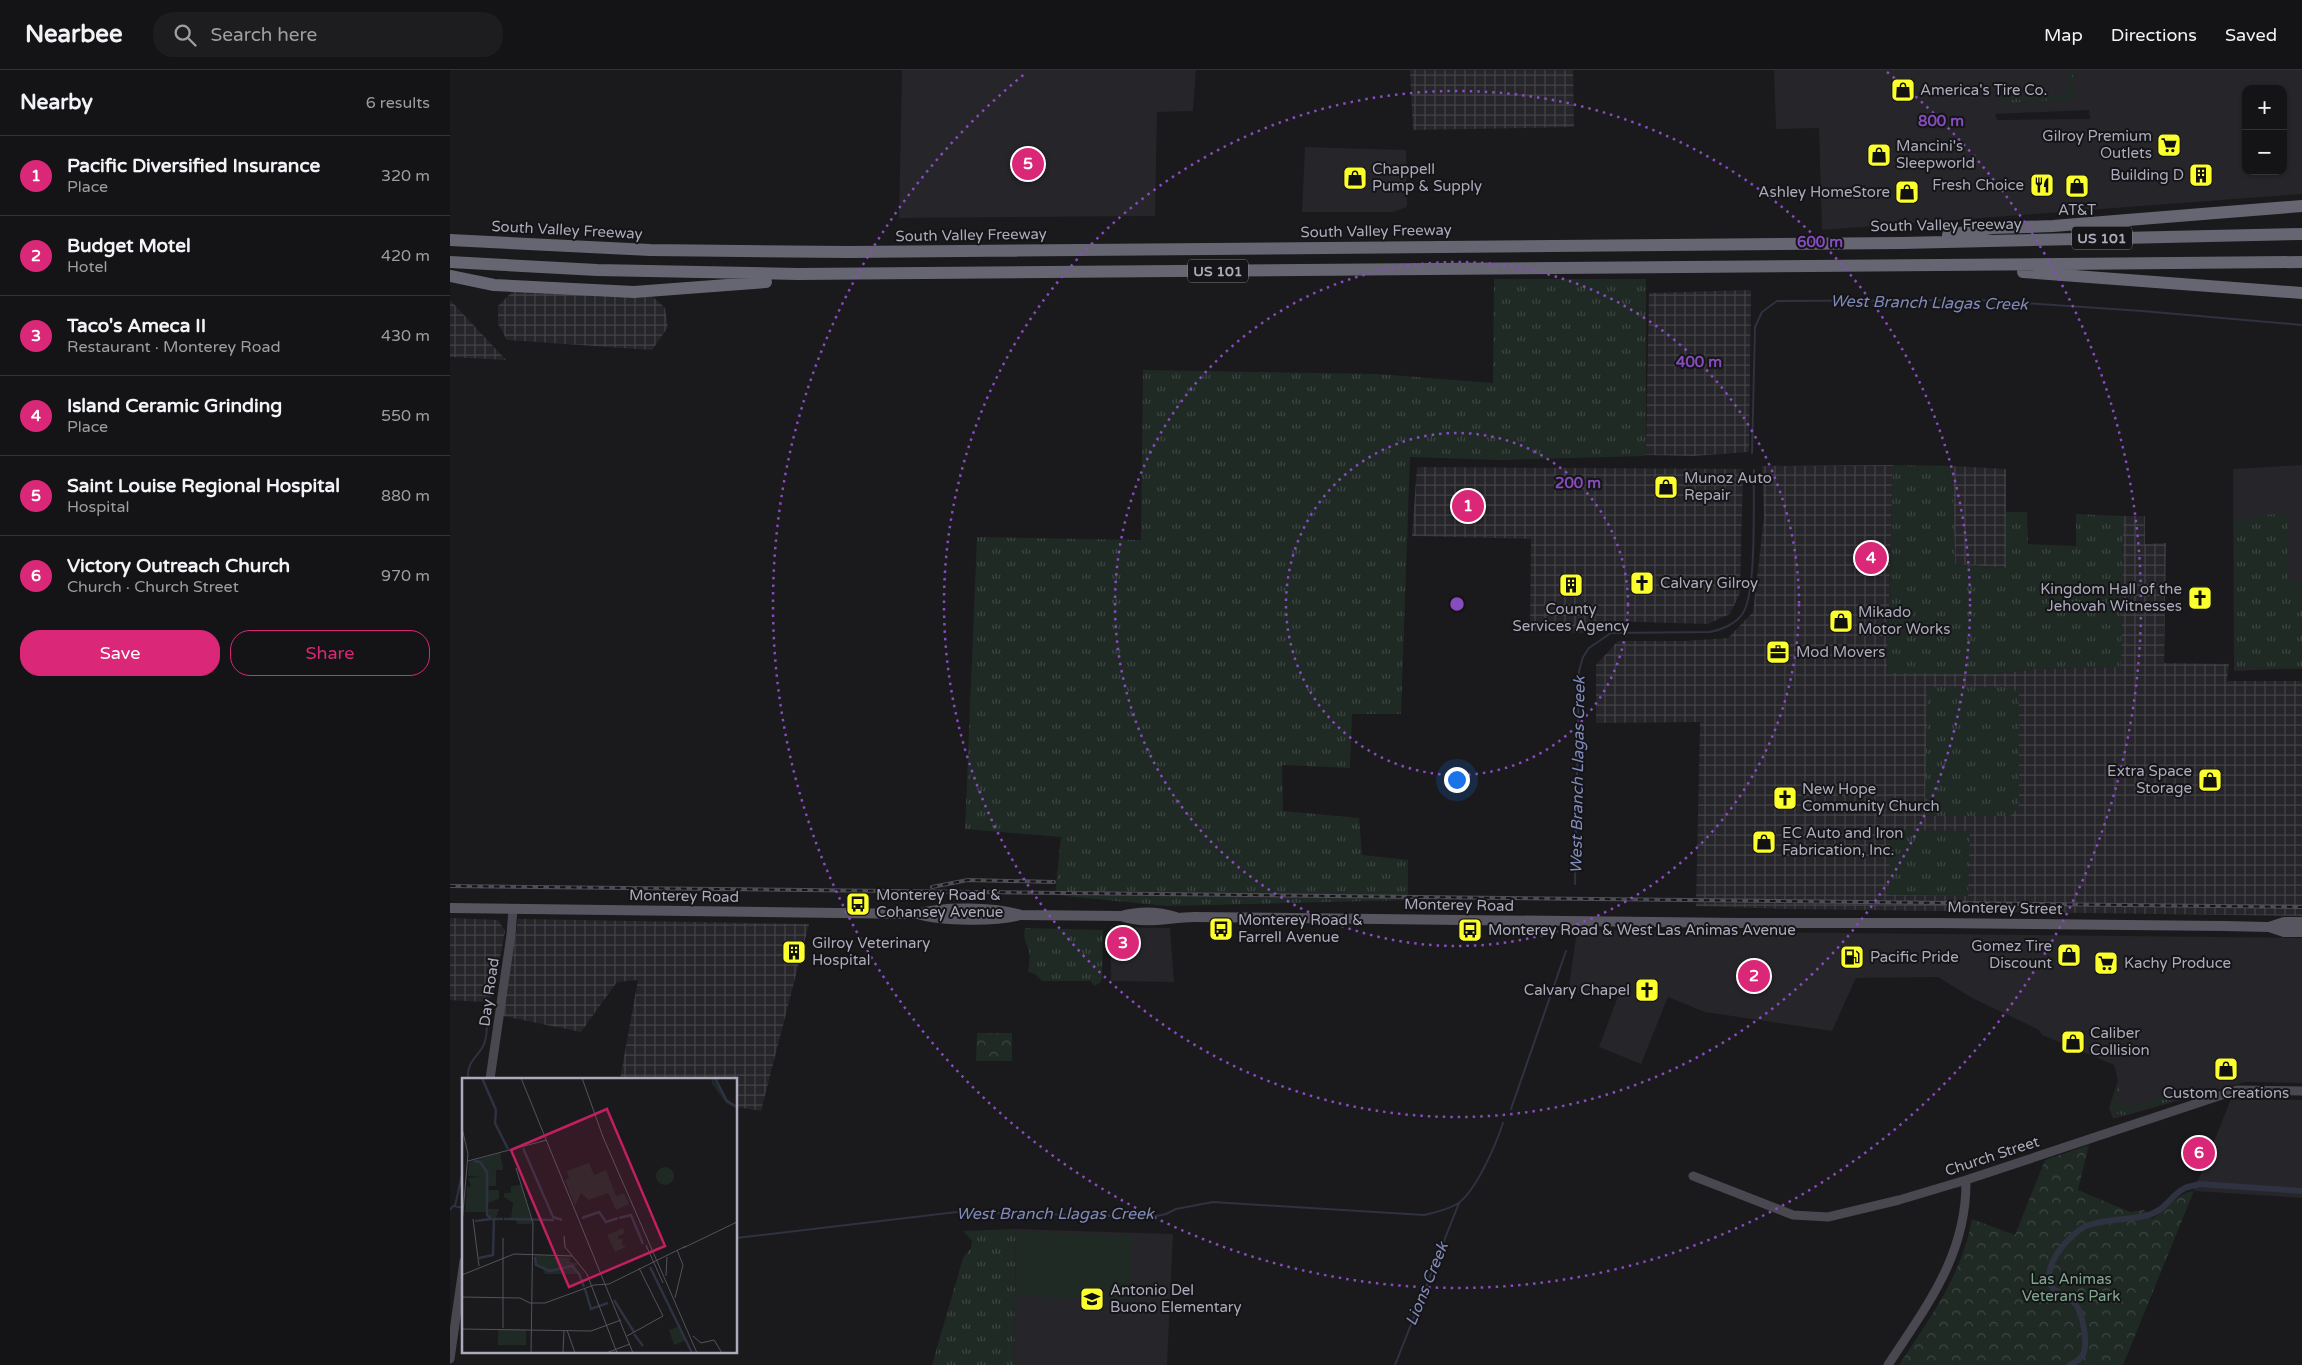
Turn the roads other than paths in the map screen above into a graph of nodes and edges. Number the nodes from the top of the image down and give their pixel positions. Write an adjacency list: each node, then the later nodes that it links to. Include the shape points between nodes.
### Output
1 (2302, 206): 4 (highway, via 1992,228)
2 (2302, 234): 4 (highway, South Valley Freeway / US 101)
3 (450, 240): 4 (highway, South Valley Freeway / US 101, via 748,252)
4 (1901, 243)
5 (450, 262): 8 (highway, US 101, via 678,272)
6 (2302, 262): 7 (highway, US 101)
7 (1986, 265): 8 (highway, US 101); 10 (highway, via 2012,271)
8 (896, 274): 9 (highway, via 634,292 494,285)
9 (450, 276)
10 (2302, 293)
11 (450, 908): 12 (main road, Monterey Road)
12 (513, 909): 14 (main road, Monterey Road, via 917,914 932,910 1006,910 1021,915 1121,916 1161,912 1177,917); 17 (street, Day Road)
13 (2302, 922): 15 (main road, Monterey Street, via 2284,922)
14 (1741, 923): 15 (main road, Monterey Street)
15 (2269, 927): 16 (main road, Monterey Street, via 2284,932)
16 (2302, 932)
17 (490, 1078)
18 (2302, 1091): 20 (street, Church Street, via 2237,1090)
19 (1693, 1176): 20 (street, Church Street, via 1782,1212 1803,1217 1845,1214)
20 (1966, 1180): 23 (street, via 1961,1229 1952,1259 1939,1286)
21 (462, 1276): 22 (street)
22 (450, 1359)
23 (1888, 1365)

